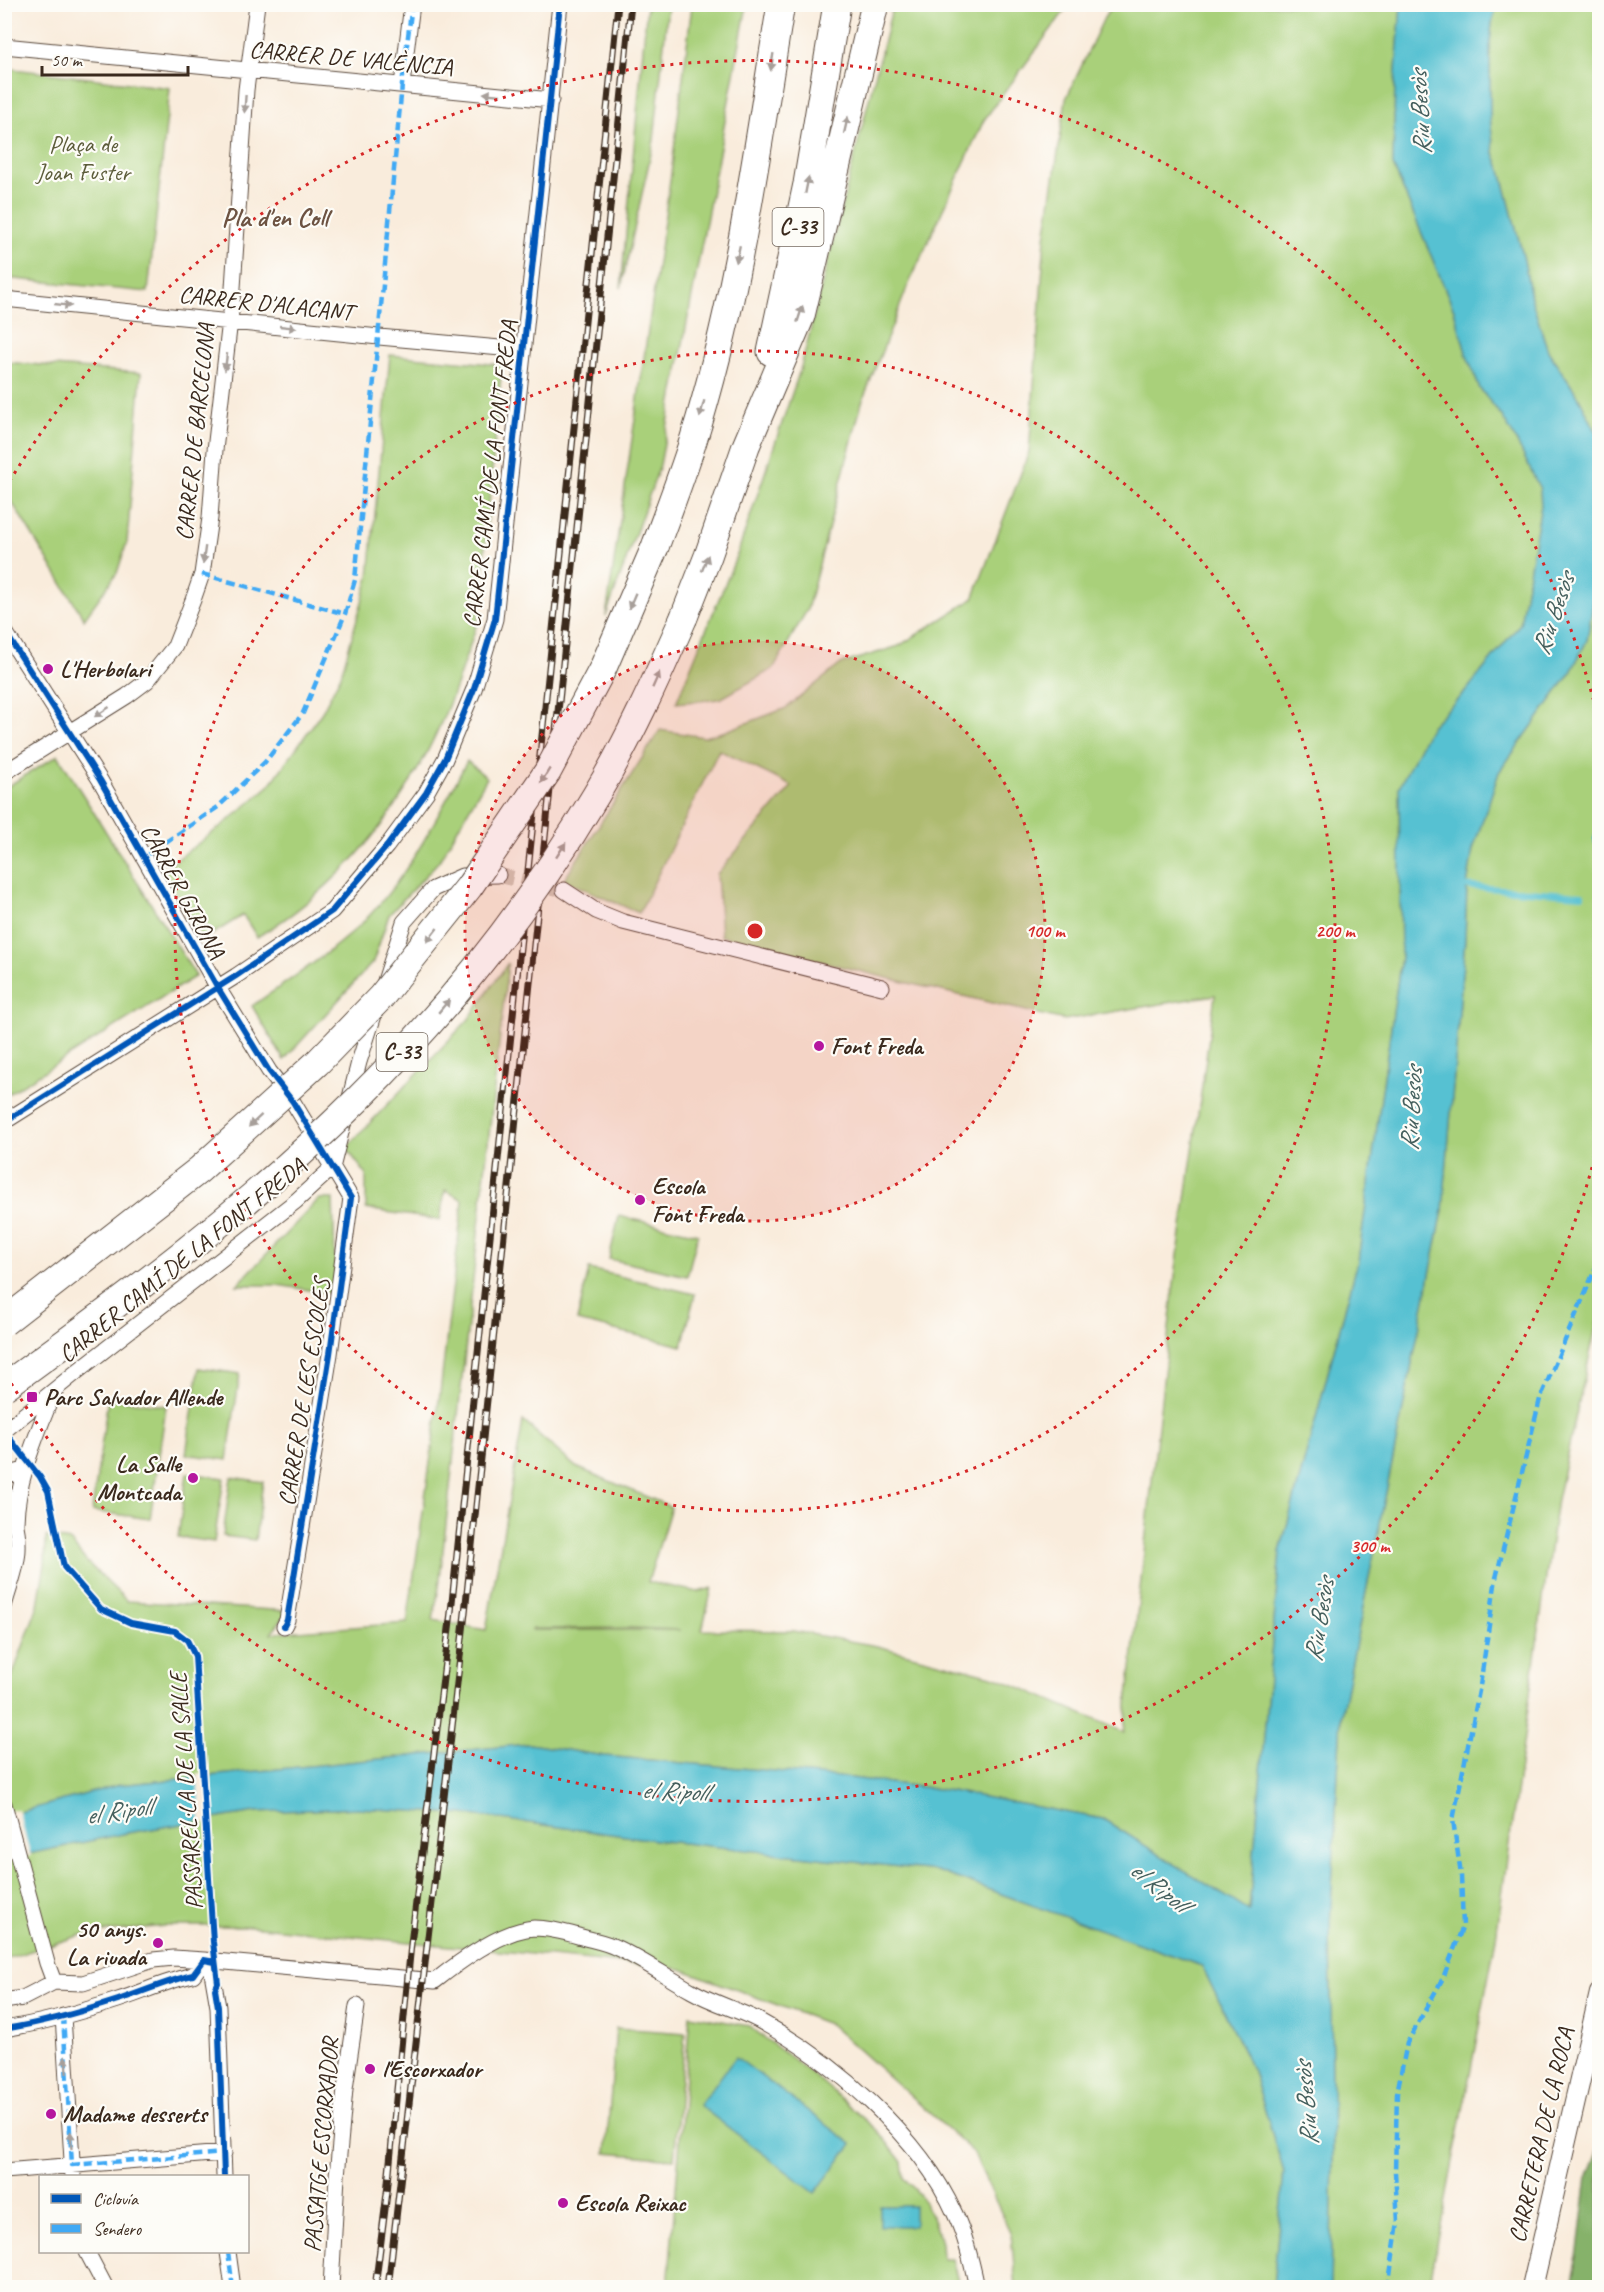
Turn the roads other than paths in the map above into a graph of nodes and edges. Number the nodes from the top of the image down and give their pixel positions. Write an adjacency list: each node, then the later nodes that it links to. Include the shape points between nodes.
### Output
1 (257, 4): 8 (street, CARRER DE BARCELONA)
2 (412, 4): 9 (street)
3 (560, 4): 10 (street, CARRER CAMÍ DE LA FONT FREDA)
4 (782, 4): 24 (highway, C-33, one-way to 24, bridge, via 752,188 722,334 693,440 655,547 603,668 548,771 469,887 381,997 317,1064 215,1156)
5 (837, 4): 14 (highway, C-33, one-way to 5, via 777,330 807,184)
6 (875, 4): 14 (highway, one-way to 6, via 801,316)
7 (4, 46): 8 (street, CARRER DE VALÈNCIA)
8 (248, 71): 9 (street, CARRER DE VALÈNCIA); 12 (street, CARRER DE BARCELONA, one-way to 12)
9 (402, 85): 10 (street, CARRER DE VALÈNCIA, one-way to 9)
10 (550, 100): 13 (street, CARRER CAMÍ DE LA FONT FREDA)
11 (4, 299): 12 (street, CARRER D'ALACANT, one-way to 12)
12 (230, 321): 13 (street, CARRER D'ALACANT, one-way to 13); 16 (street, CARRER DE BARCELONA, one-way to 16, via 210,518 202,574 193,600 175,646 147,681)
13 (524, 350): 21 (street, CARRER CAMÍ DE LA FONT FREDA, via 495,619 474,689 445,759 393,839 332,911)
14 (746, 446): 25 (highway, C-33, one-way to 14, bridge, via 239,1208 357,1100 470,975 591,804 650,695 708,556)
15 (4, 630): 16 (street, CARRER GIRONA)
16 (71, 732): 17 (street, CARRER DE BARCELONA); 21 (street, CARRER GIRONA)
17 (4, 773)
18 (498, 875): 23 (street, CARRER CAMÍ DE LA FONT FREDA, via 462,876 433,889 404,922 359,1062)
19 (564, 890): 20 (street, via 622,922)
20 (882, 987)
21 (218, 988): 22 (street, CARRER CAMÍ DE LA FONT FREDA); 23 (street, CARRER GIRONA)
22 (4, 1122)
23 (332, 1168): 26 (street, CARRER CAMÍ DE LA FONT FREDA, via 296,1201); 33 (street, CARRER DE LES ESCOLES, via 351,1198)
24 (4, 1322)
25 (4, 1388)
26 (53, 1393): 27 (street, CARRER CAMÍ DE LA FONT FREDA); 28 (street, CARRER CAMÍ DE LA FONT FREDA)
27 (4, 1431)
28 (26, 1470): 29 (street); 31 (street, CARRER CAMÍ DE LA FONT FREDA, via 16,1505)
29 (4, 1475)
30 (4, 1491): 31 (street)
31 (16, 1523): 32 (street, via 20,1548)
32 (4, 1606)
33 (284, 1626)
34 (4, 1804): 36 (street)
35 (207, 1961): 36 (street, via 153,1960 83,1983); 40 (street, via 193,1975); 42 (street, via 218,2007); 51 (street, via 435,1981 507,1934 535,1928 565,1932 615,1947 713,2003 755,2019 796,2043 838,2073 887,2119 935,2177 956,2214)
36 (54, 1982): 38 (street, via 39,1992)
37 (1599, 1993): 52 (street, CARRETERA DE LA ROCA)
38 (4, 2001)
39 (357, 2006): 50 (street, PASSATGE ESCORXADOR, via 345,2090)
40 (63, 2016): 41 (street); 44 (street, one-way to 40)
41 (4, 2029)
42 (224, 2153): 44 (street); 45 (street)
43 (4, 2171): 44 (street)
44 (72, 2171)
45 (224, 2175)
46 (88, 2253): 48 (street)
47 (228, 2253): 49 (street)
48 (106, 2288)
49 (233, 2288)
50 (331, 2288)
51 (977, 2288)
52 (1532, 2288)

